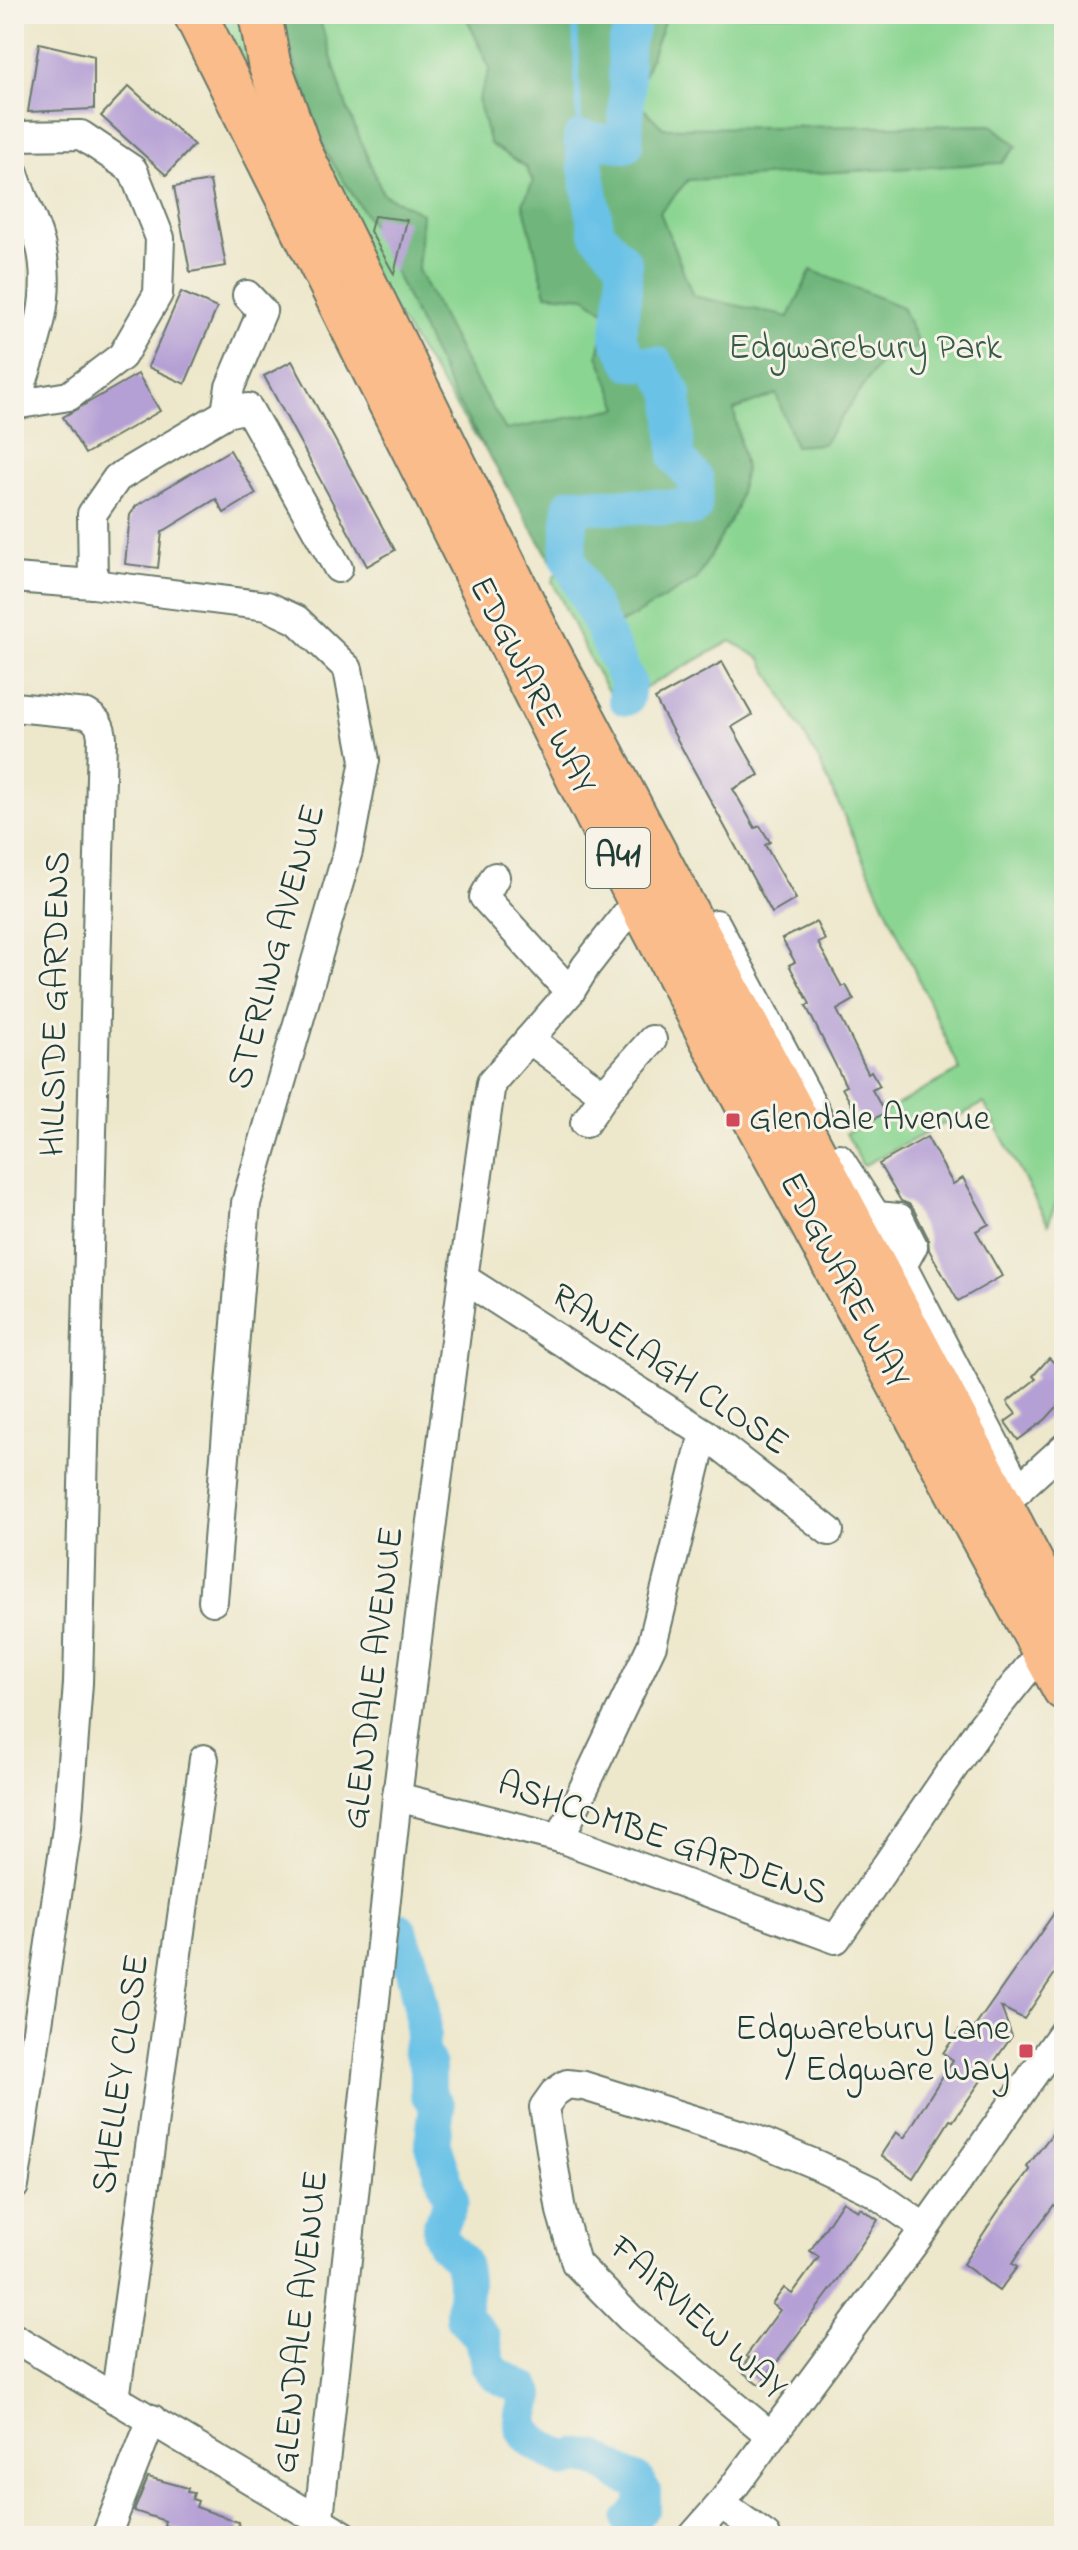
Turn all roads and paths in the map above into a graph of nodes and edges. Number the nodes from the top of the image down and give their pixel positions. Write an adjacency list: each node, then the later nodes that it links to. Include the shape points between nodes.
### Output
1 (195, 14): 14 (highway, EDGWARE WAY / A41)
2 (260, 14): 12 (highway, EDGWARE WAY / A41, via 273,76 307,165 536,628)
3 (14, 136): 6 (street, via 81,135 133,170 160,238 158,294 122,356 69,396)
4 (14, 173): 6 (street, via 40,241 46,287)
5 (247, 295): 7 (street, via 262,311 230,387)
6 (14, 406)
7 (226, 413): 8 (street, via 248,408 307,538); 10 (street, via 117,478 92,514)
8 (338, 568)
9 (14, 578): 10 (street, STERLING AVENUE)
10 (93, 584): 25 (street, STERLING AVENUE, via 267,606 297,620 348,669 365,760 348,851 246,1203)
11 (14, 707): 32 (street, HILLSIDE GARDENS, via 87,714 96,720 102,738 78,1683 67,1828)
12 (606, 742): 23 (highway, EDGWARE WAY / A41); 23 (street, EDGWARE WAY, via 770,1021 851,1180 876,1216 899,1218 913,1246 901,1268)
13 (495, 877): 15 (street, via 484,897)
14 (638, 899): 15 (street, GLENDALE AVENUE); 26 (highway, EDGWARE WAY / A41, via 710,1037)
15 (570, 992): 16 (street, GLENDALE AVENUE)
16 (529, 1039): 18 (street, via 595,1088); 20 (street, GLENDALE AVENUE, via 491,1083)
17 (652, 1040): 18 (street)
18 (607, 1091): 19 (street)
19 (585, 1123)
20 (463, 1278): 21 (street, RANELAGH CLOSE); 29 (street, GLENDALE AVENUE)
21 (704, 1433): 24 (street, RANELAGH CLOSE); 30 (street, via 652,1645)
22 (1064, 1448): 23 (street)
23 (1010, 1498): 26 (highway, EDGWARE WAY / A41)
24 (829, 1531)
25 (213, 1601)
26 (1054, 1636): 27 (highway, EDGWARE WAY / A41); 30 (street, ASHCOMBE GARDENS, via 981,1727 836,1939)
27 (1064, 1689)
28 (204, 1759): 35 (street, SHELLEY CLOSE)
29 (397, 1797): 30 (street, ASHCOMBE GARDENS); 39 (street, GLENDALE AVENUE)
30 (560, 1838)
31 (1064, 2031): 33 (street)
32 (14, 2186)
33 (925, 2228): 37 (street); 37 (street, FAIRVIEW WAY, via 872,2191 752,2138 584,2086 567,2084 554,2093 544,2107 561,2211 576,2263 630,2318)
34 (14, 2338): 35 (street)
35 (115, 2399): 36 (street)
36 (152, 2419): 39 (street); 40 (street)
37 (770, 2435): 38 (street)
38 (721, 2504): 42 (street); 43 (street)
39 (319, 2518): 41 (street)
40 (106, 2536)
41 (345, 2536)
42 (693, 2536)
43 (766, 2536)

